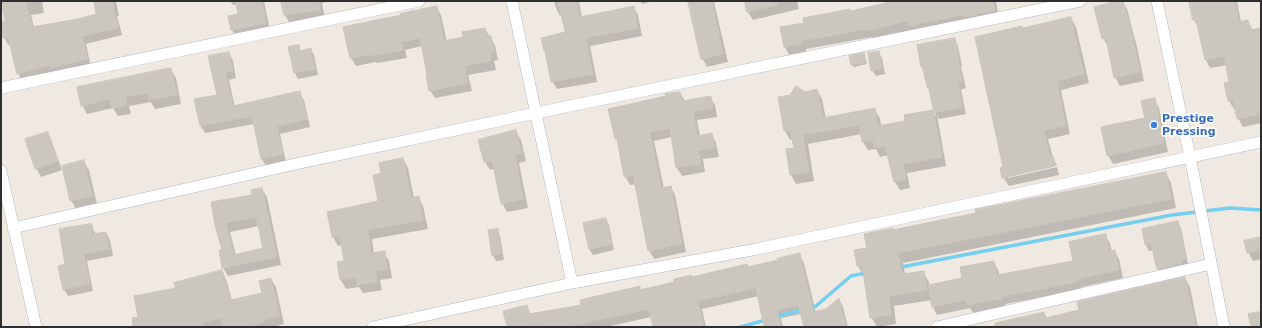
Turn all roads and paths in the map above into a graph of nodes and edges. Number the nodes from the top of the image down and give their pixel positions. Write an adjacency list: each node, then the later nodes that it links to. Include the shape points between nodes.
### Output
1 (419, 1): 5 (street)
2 (512, 1): 6 (street)
3 (1080, 1): 6 (street)
4 (1157, 1): 8 (street)
5 (1, 88)
6 (536, 112): 10 (street); 12 (street)
7 (1261, 142): 8 (street)
8 (1190, 157): 11 (street); 12 (street, via 757,249)
9 (1, 171): 10 (street)
10 (13, 228): 13 (street)
11 (1211, 264): 15 (street); 16 (street)
12 (572, 283): 14 (street)
13 (36, 327)
14 (373, 327)
15 (937, 327)
16 (1224, 327)

